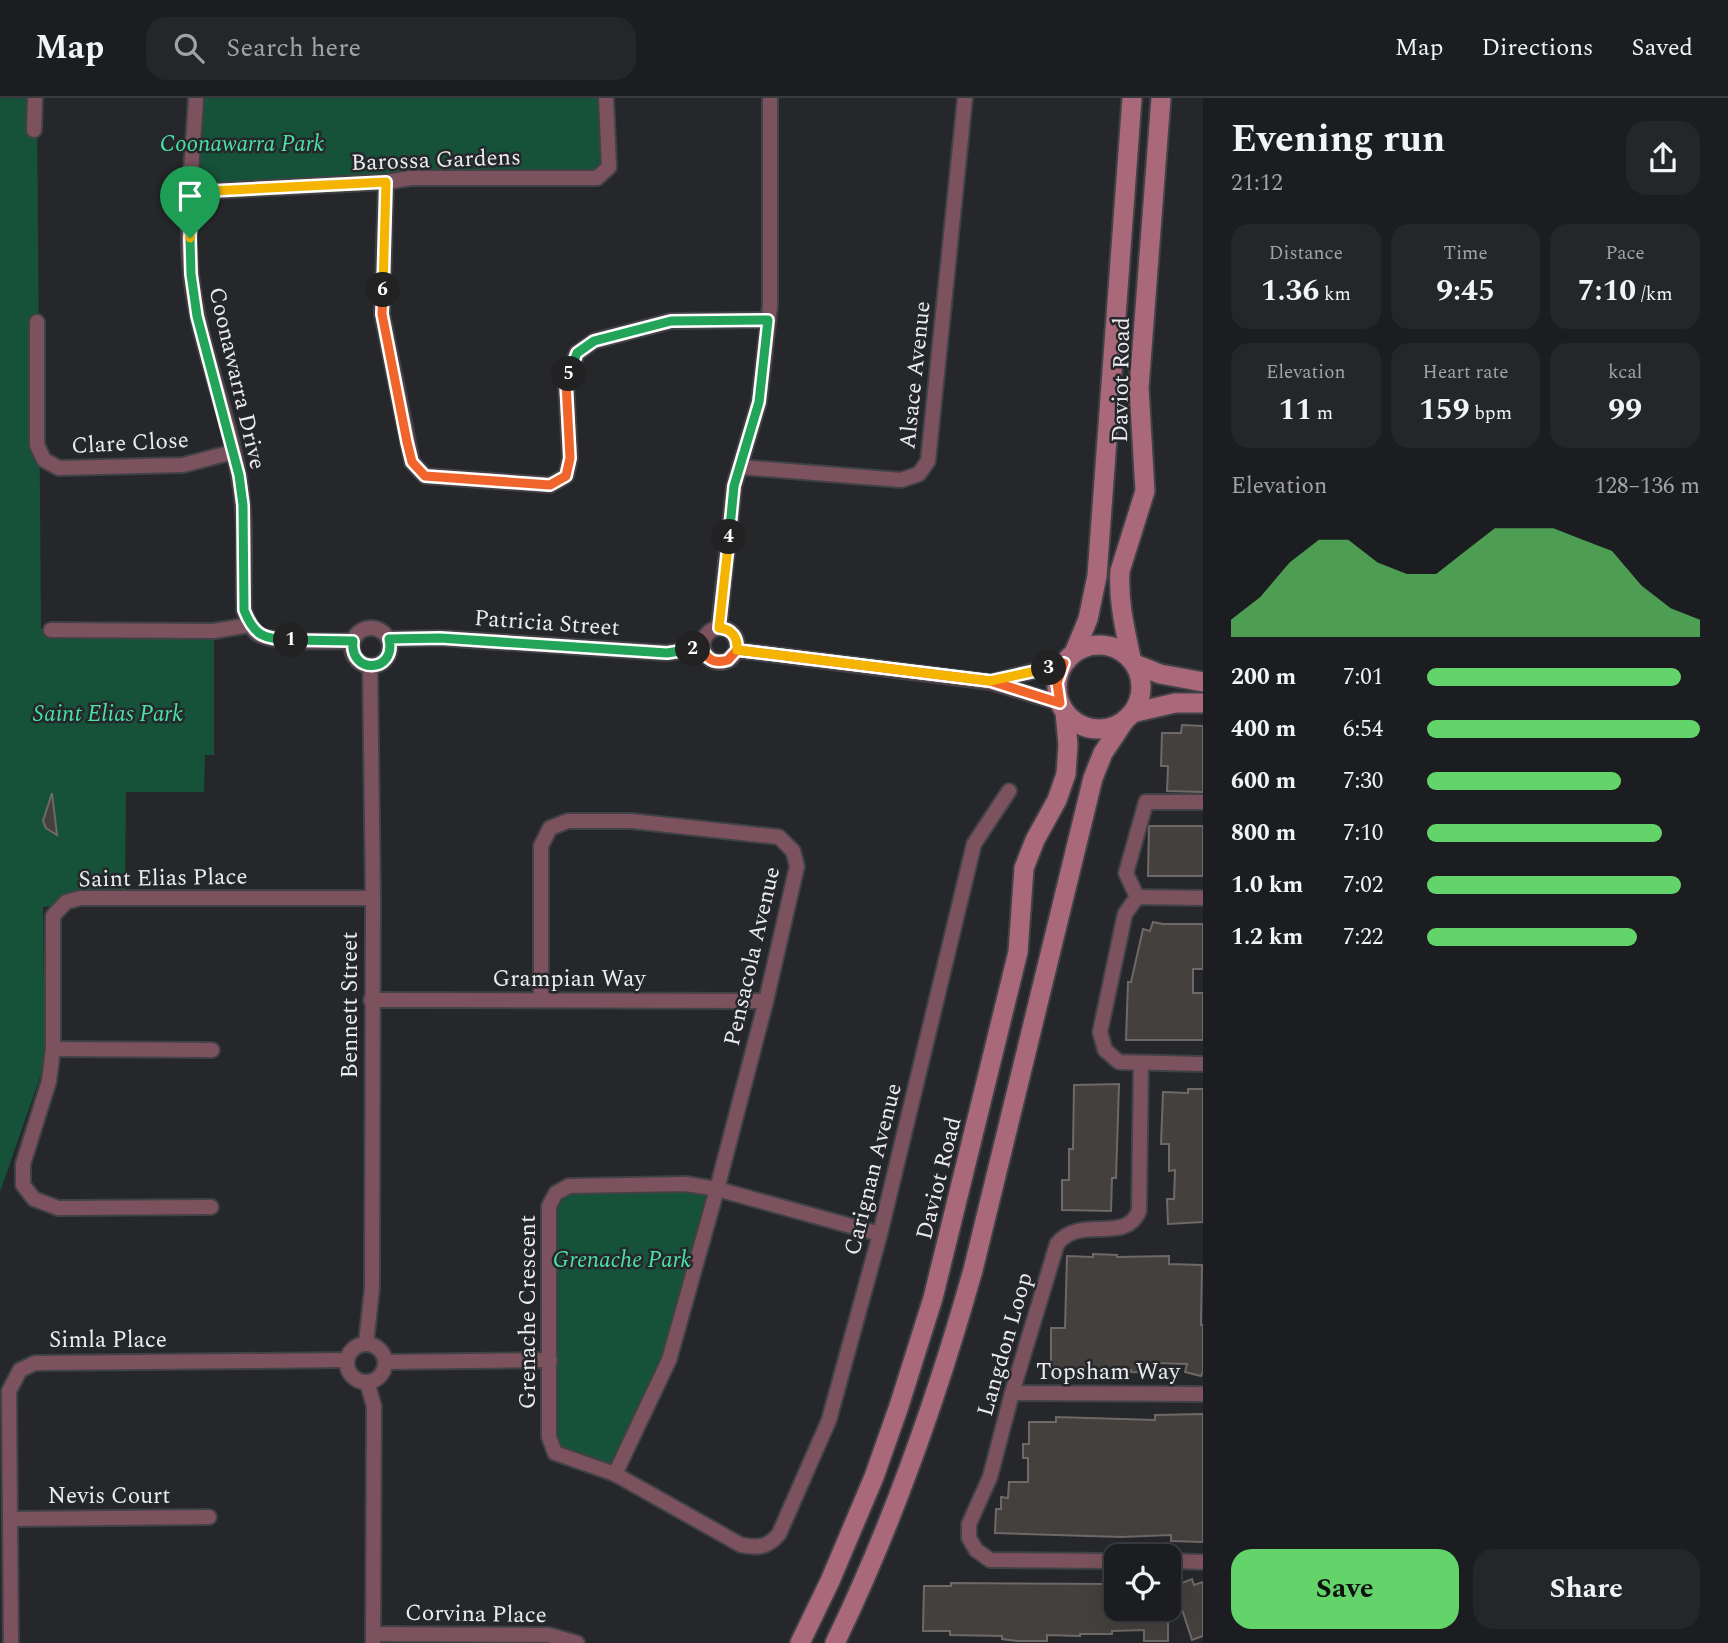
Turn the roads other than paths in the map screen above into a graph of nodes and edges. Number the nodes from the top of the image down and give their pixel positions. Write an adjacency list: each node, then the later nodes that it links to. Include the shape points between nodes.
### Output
1 (35, 98): 8 (street)
2 (196, 98): 10 (street, Coonawarra Drive)
3 (606, 98): 9 (street, Barossa Gardens, via 609,167 597,178 411,178)
4 (769, 98): 11 (street)
5 (965, 98): 14 (street, Alsace Avenue, via 928,461 919,474 901,480)
6 (1132, 98): 22 (street, Daviot Road, via 1097,576 1088,619)
7 (1161, 98): 23 (street, Daviot Road, via 1139,388 1145,491 1119,584)
8 (34, 130)
9 (386, 182): 10 (street, Barossa Gardens); 11 (street, via 382,314 412,462 425,476 550,485 566,476 570,458 566,382 577,353 594,341 671,321)
10 (192, 192): 13 (street, Coonawarra Drive, via 191,274 197,316)
11 (768, 320): 14 (street, via 759,402)
12 (37, 322): 13 (street, Clare Close, via 37,444 44,460 59,468 183,465)
13 (233, 452): 15 (street, Coonawarra Drive, via 243,505 244,610)
14 (740, 467): 16 (street)
15 (250, 625): 17 (street, via 214,631); 19 (street, via 260,635 277,640)
16 (719, 628): 20 (street, via 706,634); 21 (street, via 732,632)
17 (51, 630)
18 (389, 639): 19 (street, via 373,628 361,631); 20 (street, Patricia Street, via 440,638 667,653); 24 (street, via 387,658)
19 (353, 641): 24 (street, via 358,660)
20 (702, 648): 21 (street, via 715,662 728,660)
21 (737, 650): 25 (street)
22 (1069, 658): 23 (street, via 1103,644); 25 (street); 28 (street, via 1057,683)
23 (1133, 661): 26 (street, via 1160,674); 29 (street, via 1141,678 1141,693)
24 (370, 666): 33 (street, Bennett Street)
25 (990, 681): 28 (street)
26 (1203, 682)
27 (1203, 704): 29 (street, via 1175,703)
28 (1063, 707): 29 (street, via 1079,723 1096,729); 63 (street, Daviot Road, via 1066,774 1024,868 1018,953 933,1298 874,1477)
29 (1128, 717): 64 (street, via 1103,753 1093,778 976,1257 941,1380 888,1523)
30 (1009, 791): 44 (street, Carignan Avenue, via 974,844)
31 (1203, 802): 32 (street, via 1146,802 1126,873)
32 (1137, 897): 34 (street); 40 (street, via 1125,914 1100,1032 1105,1049 1119,1062)
33 (373, 898): 35 (street, Bennett Street); 38 (street, Saint Elias Place, via 72,899 53,916)
34 (1203, 898)
35 (371, 1000): 36 (street, Grampian Way); 45 (street, Bennett Street, via 372,1288)
36 (541, 1000): 37 (street, Grampian Way); 37 (street, Pensacola Avenue, via 541,846 550,828 568,821 631,821 779,837 793,851 797,866)
37 (766, 1001): 42 (street, Pensacola Avenue)
38 (53, 1049): 39 (street); 43 (street, Saint Elias Place, via 49,1081 23,1164 23,1185 34,1199 58,1208)
39 (212, 1050)
40 (1141, 1063): 41 (street); 50 (street, Langdon Loop, via 1139,1211 1131,1224 1122,1228 1074,1230 1057,1244)
41 (1203, 1064)
42 (718, 1189): 44 (street, Grenache Crescent); 47 (street, Grenache Crescent, via 686,1184 569,1186 556,1193 549,1206); 52 (street, Pensacola Avenue, via 669,1360)
43 (211, 1207)
44 (880, 1234): 55 (street, Carignan Avenue, via 829,1420 779,1534 771,1544)
45 (366, 1344): 46 (street, via 354,1348); 48 (street, via 379,1349)
46 (347, 1360): 49 (street, via 350,1373); 54 (street, Simla Place, via 35,1363 20,1370 9,1391)
47 (550, 1360): 48 (street); 52 (street, Grenache Crescent, via 549,1437 555,1453)
48 (385, 1362): 49 (street, via 380,1375)
49 (367, 1382): 59 (street, via 374,1406)
50 (1012, 1393): 51 (street, Topsham Way); 56 (street, Langdon Loop, via 990,1477 969,1524 969,1538 990,1560)
51 (1203, 1394)
52 (615, 1474): 55 (street, Grenache Crescent, via 741,1545)
53 (209, 1517): 54 (street, Nevis Court)
54 (10, 1518): 61 (street, Simla Place)
55 (758, 1548)
56 (1104, 1561)
57 (1181, 1562): 58 (street)
58 (1203, 1562)
59 (373, 1639): 60 (street, Corvina Place)
60 (549, 1639): 62 (street, Corvina Place)
61 (11, 1643)
62 (578, 1643)
63 (800, 1643)
64 (835, 1643)

